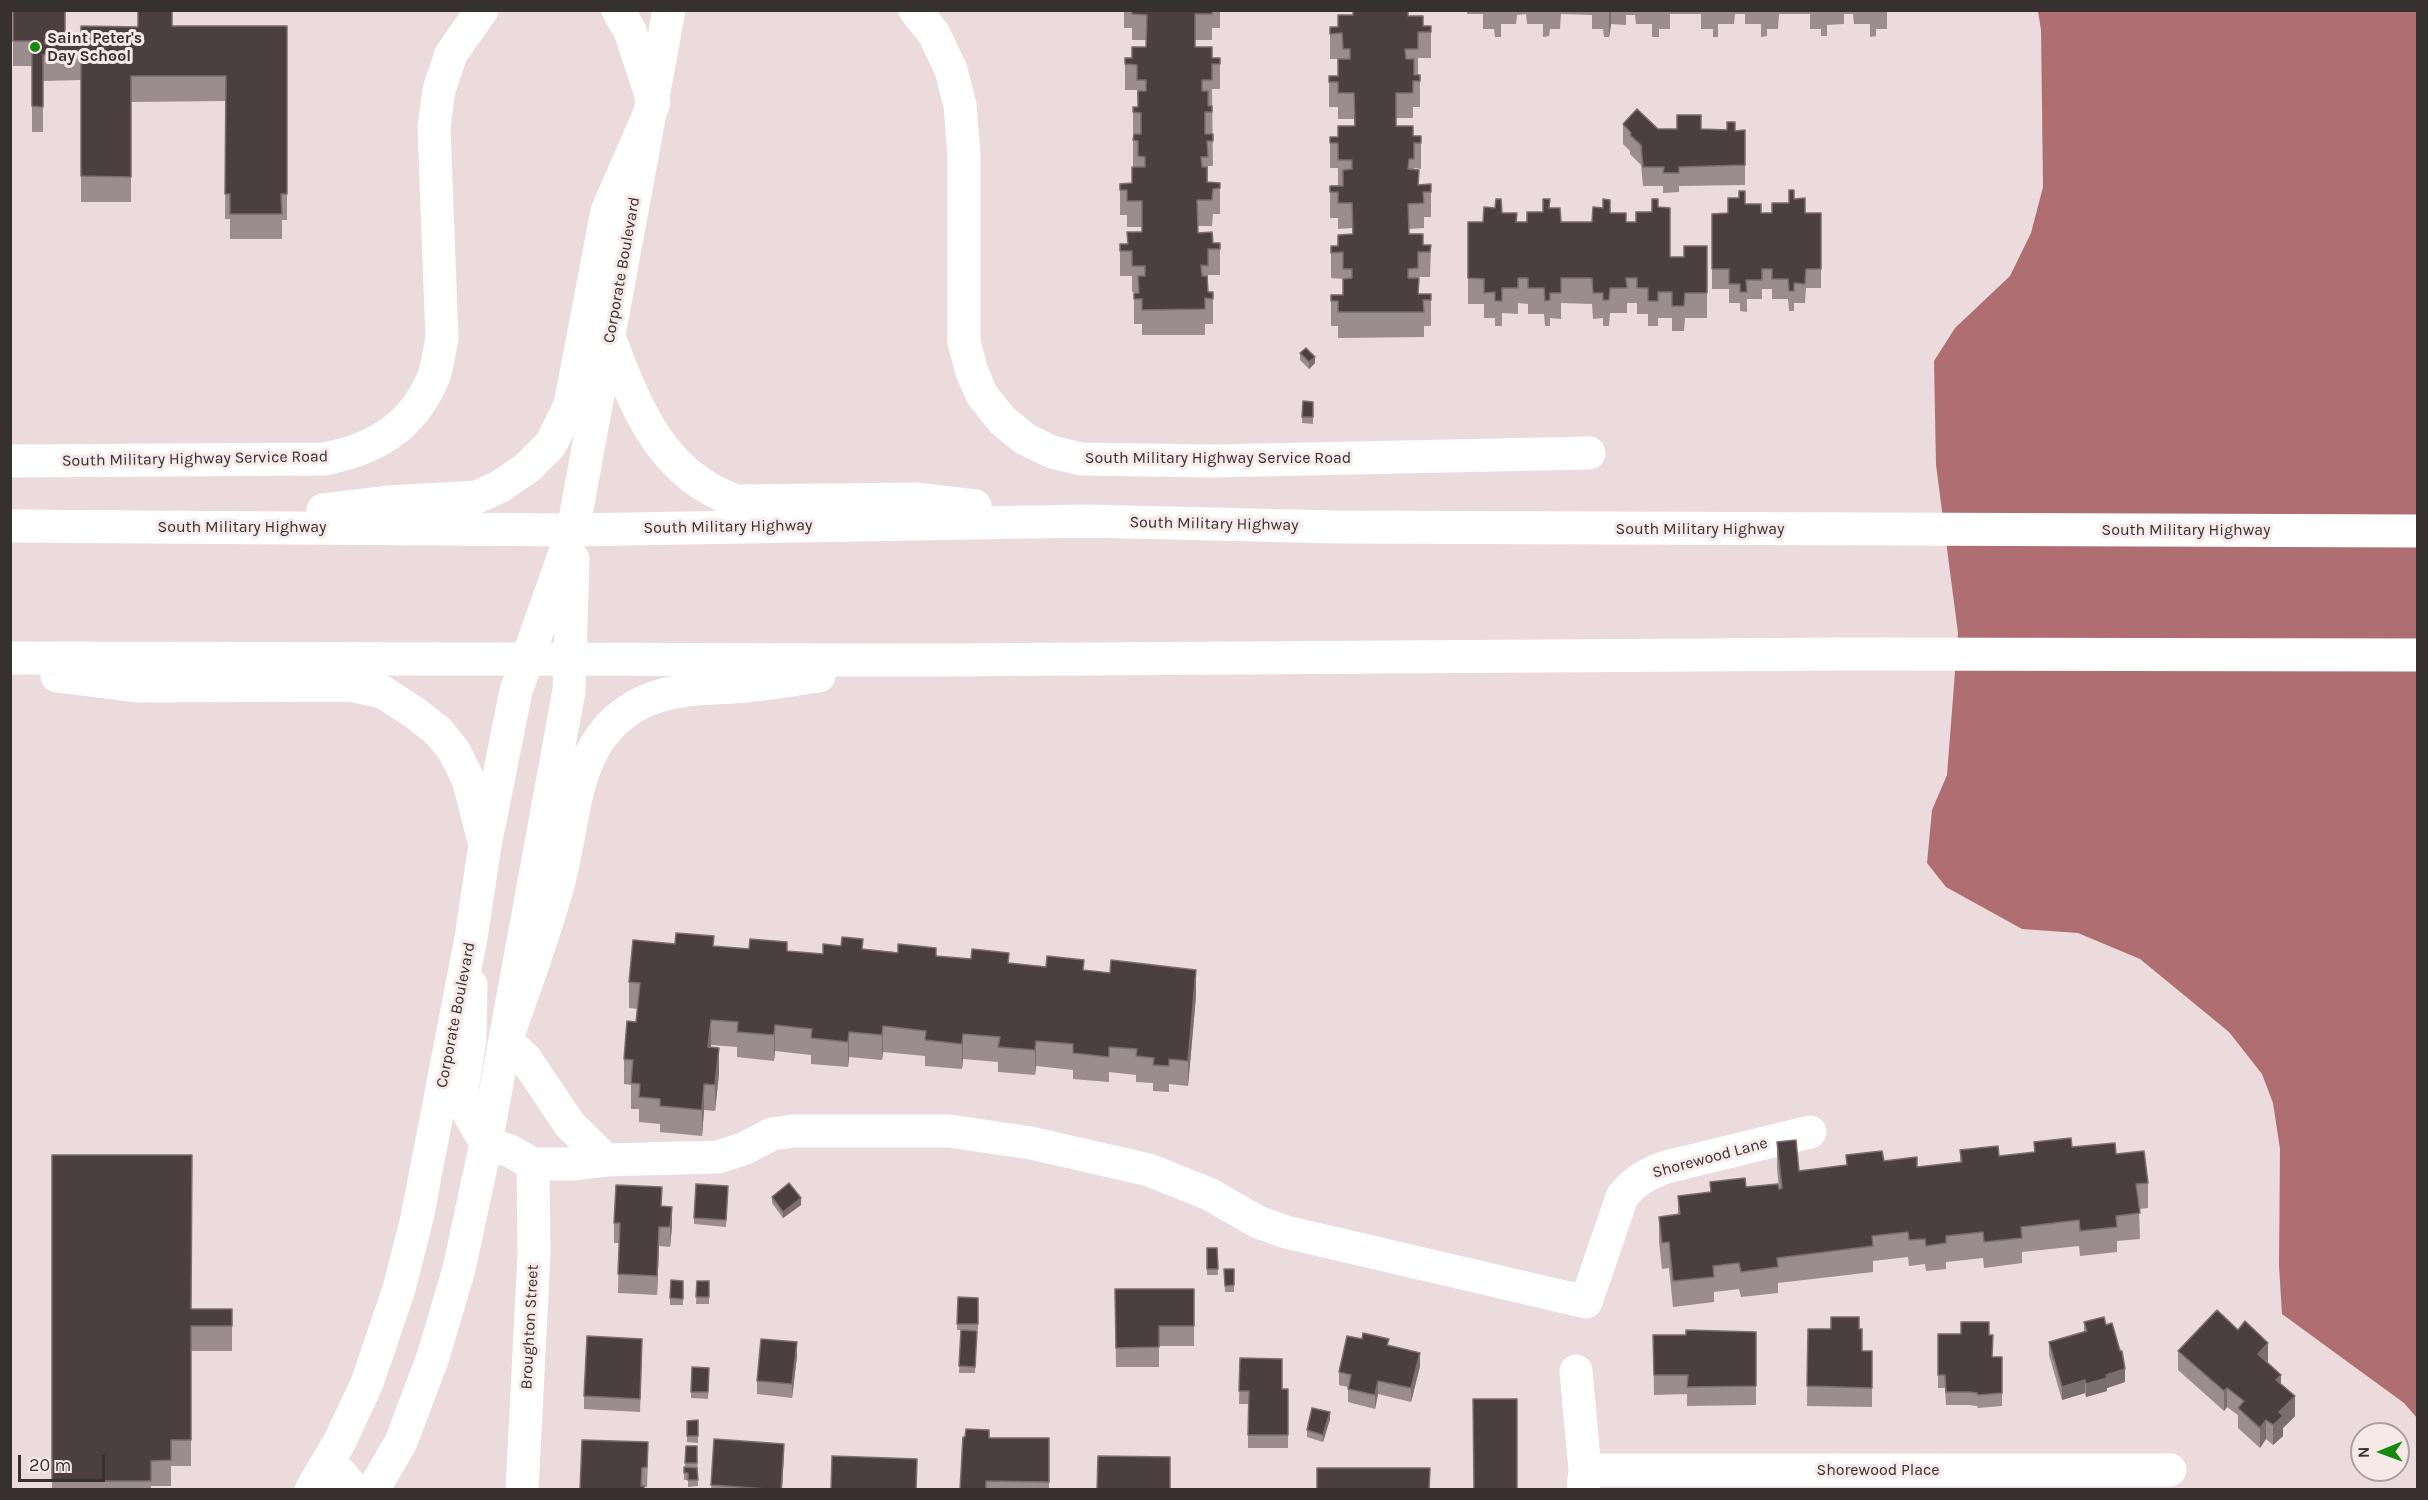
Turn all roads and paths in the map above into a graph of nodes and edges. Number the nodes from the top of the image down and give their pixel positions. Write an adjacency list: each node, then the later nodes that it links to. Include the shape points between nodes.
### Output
1 (482, 10): 8 (street, South Military Highway Service Road, via 451,54 439,90 434,127 442,339 424,396 401,425 376,443 351,454 324,459)
2 (618, 10): 5 (street, via 630,31)
3 (669, 10): 5 (street, Corporate Boulevard)
4 (915, 10): 7 (street, South Military Highway Service Road, via 934,34 951,70 960,105 964,155 964,342 982,395 1002,420 1025,439 1052,452 1081,459 1214,461)
5 (654, 103): 6 (street, Corporate Boulevard); 11 (street, via 607,211 570,405 550,444 527,468 477,497 388,502)
6 (609, 337): 9 (street, via 648,427 667,455 714,493 736,501 916,499); 12 (street, Corporate Boulevard)
7 (1589, 453)
8 (10, 461)
9 (1087, 521): 12 (street, South Military Highway); 13 (street, South Military Highway, via 1338,527)
10 (10, 526): 11 (street, South Military Highway)
11 (193, 526): 12 (street, South Military Highway)
12 (573, 530): 16 (street, Corporate Boulevard); 17 (street, Corporate Boulevard)
13 (2418, 531)
14 (2418, 655): 18 (street)
15 (10, 658): 16 (street)
16 (528, 658): 17 (street); 20 (street, Corporate Boulevard, via 516,691)
17 (570, 658): 18 (street); 22 (street, Corporate Boulevard, via 569,691)
18 (938, 660): 22 (street, via 682,691 643,702 607,729 581,776 560,880)
19 (10, 670): 20 (street, via 137,686 350,685 383,692 439,732 454,751 468,779)
20 (485, 845): 21 (street, Corporate Boulevard)
21 (471, 938): 24 (street, via 470,1040 462,1089 463,1102); 28 (street, Corporate Boulevard, via 417,1218 399,1289 367,1383)
22 (506, 1041): 24 (street, Corporate Boulevard); 25 (street, via 525,1058 570,1125)
23 (1810, 1132): 25 (street, Shorewood Lane, via 1646,1174 1622,1197 1586,1302 1286,1232 1149,1170 1031,1143 949,1131 793,1131 772,1134 718,1157)
24 (486, 1143): 26 (street); 33 (street, Corporate Boulevard, via 459,1269 433,1357 400,1442)
25 (606, 1160): 26 (street)
26 (533, 1164): 34 (street, Broughton Street, via 534,1255)
27 (1576, 1371): 30 (street)
28 (329, 1461): 31 (street, Corporate Boulevard); 32 (street)
29 (2170, 1470): 30 (street, Shorewood Place)
30 (1584, 1480)
31 (311, 1490)
32 (355, 1490)
33 (374, 1490)
34 (522, 1490)

